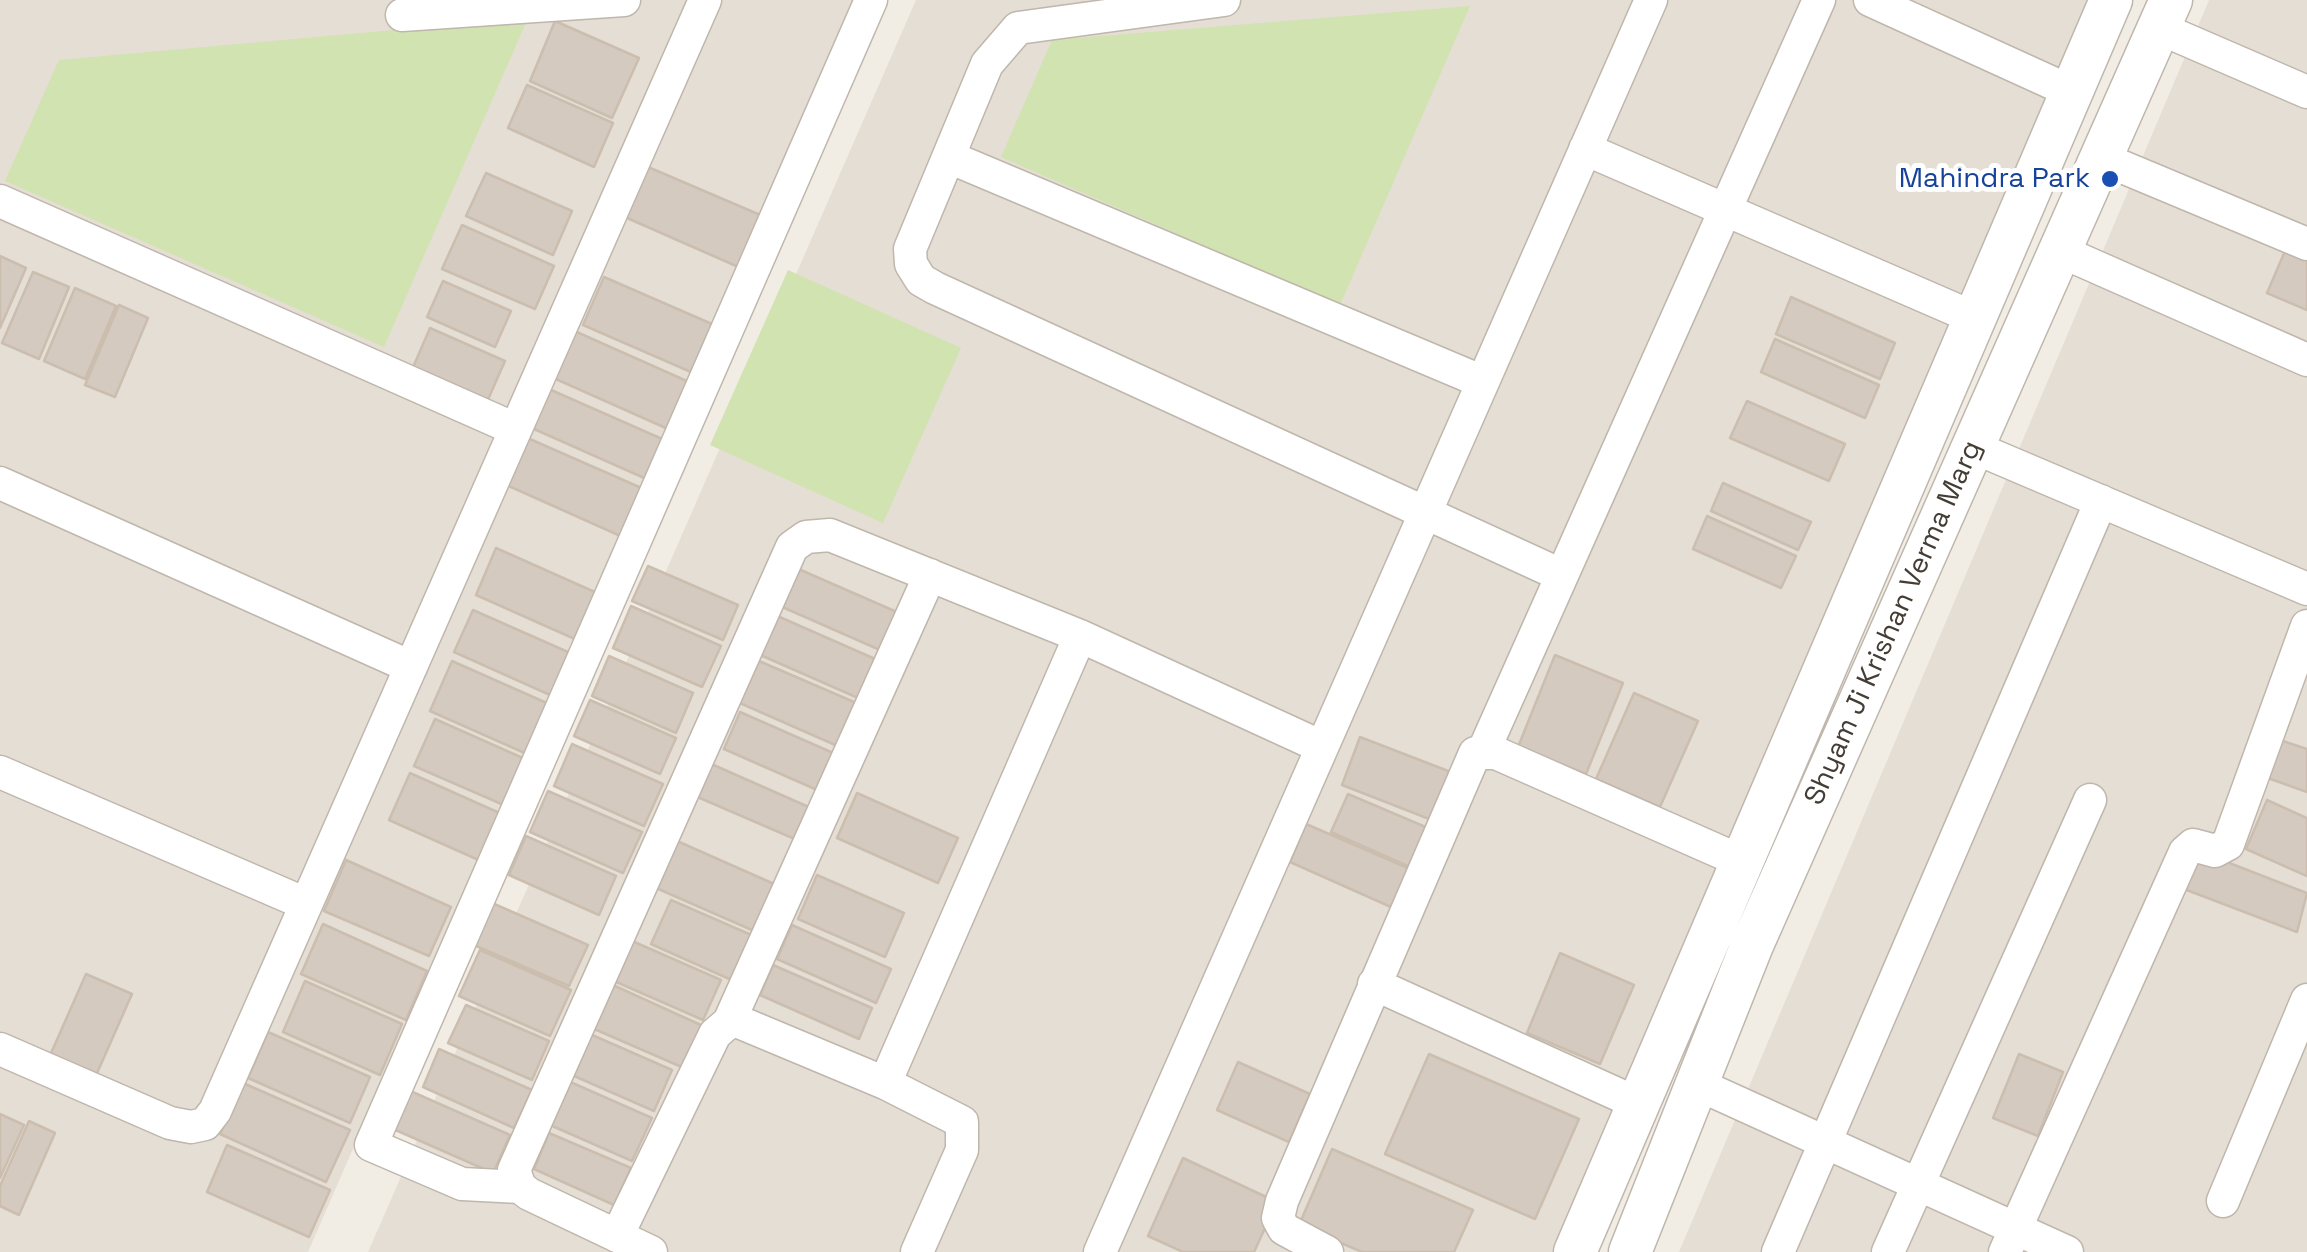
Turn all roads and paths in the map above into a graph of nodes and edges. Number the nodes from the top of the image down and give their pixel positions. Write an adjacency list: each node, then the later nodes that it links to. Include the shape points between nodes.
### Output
1 (624, 0): 10 (street)
2 (705, 0): 23 (street)
3 (871, 0): 49 (street, via 371,1145 462,1184)
4 (1224, 0): 14 (street, via 1018,28 987,64)
5 (1650, 0): 13 (street)
6 (1819, 0): 17 (street)
7 (1870, 0): 11 (street)
8 (2111, 0): 11 (street, Shyam Ji Krishan Verma Marg)
9 (2165, 14): 12 (street); 15 (street, Shyam Ji Krishan Verma Marg)
10 (402, 15)
11 (2072, 92): 20 (street, Shyam Ji Krishan Verma Marg)
12 (2307, 92)
13 (1585, 149): 17 (street); 22 (street)
14 (948, 157): 22 (street); 27 (street, via 910,249 921,280)
15 (2101, 158): 18 (street); 19 (street, Shyam Ji Krishan Verma Marg)
16 (0, 200): 23 (street)
17 (1722, 208): 20 (street); 28 (street)
18 (2307, 244)
19 (2060, 251): 21 (street); 24 (street, Shyam Ji Krishan Verma Marg)
20 (1977, 318): 38 (street, Shyam Ji Krishan Verma Marg)
21 (2307, 360)
22 (1482, 382): 27 (street)
23 (516, 429): 33 (street)
24 (1972, 448): 26 (street); 45 (street, Shyam Ji Krishan Verma Marg)
25 (0, 483): 33 (street)
26 (2101, 501): 30 (street); 47 (street)
27 (1425, 512): 28 (street); 34 (street)
28 (1561, 574): 35 (street)
29 (930, 575): 32 (street); 42 (street); 49 (street, via 830,534 806,536 792,547 514,1170)
30 (2307, 589)
31 (2307, 626): 53 (street, via 2228,844 2215,851 2193,845 2184,852)
32 (1080, 636): 34 (street); 44 (street)
33 (411, 667): 39 (street)
34 (1322, 746): 56 (street)
35 (1484, 750): 38 (street); 40 (street, via 1469,764)
36 (0, 772): 39 (street)
37 (2090, 800): 48 (street)
38 (1744, 862): 46 (street, Shyam Ji Krishan Verma Marg)
39 (306, 904): 43 (street, via 205,1124 170,1123)
40 (1374, 984): 46 (street); 52 (street, via 1282,1201)
41 (2307, 1000): 50 (street)
42 (729, 1022): 44 (street); 51 (street, via 715,1034)
43 (0, 1049)
44 (885, 1084): 55 (street, via 948,1112 965,1134)
45 (1697, 1084): 47 (street); 59 (street, Shyam Ji Krishan Verma Marg)
46 (1639, 1104): 58 (street, Shyam Ji Krishan Verma Marg)
47 (1825, 1142): 48 (street); 60 (street)
48 (1919, 1184): 53 (street); 61 (street)
49 (520, 1188): 51 (street)
50 (2224, 1201)
51 (617, 1236): 54 (street)
52 (1279, 1240): 57 (street)
53 (2009, 1241): 62 (street)
54 (651, 1252)
55 (917, 1252)
56 (1100, 1252)
57 (1327, 1252)
58 (1575, 1252)
59 (1630, 1252)
60 (1778, 1252)
61 (1888, 1252)
62 (2066, 1252)

